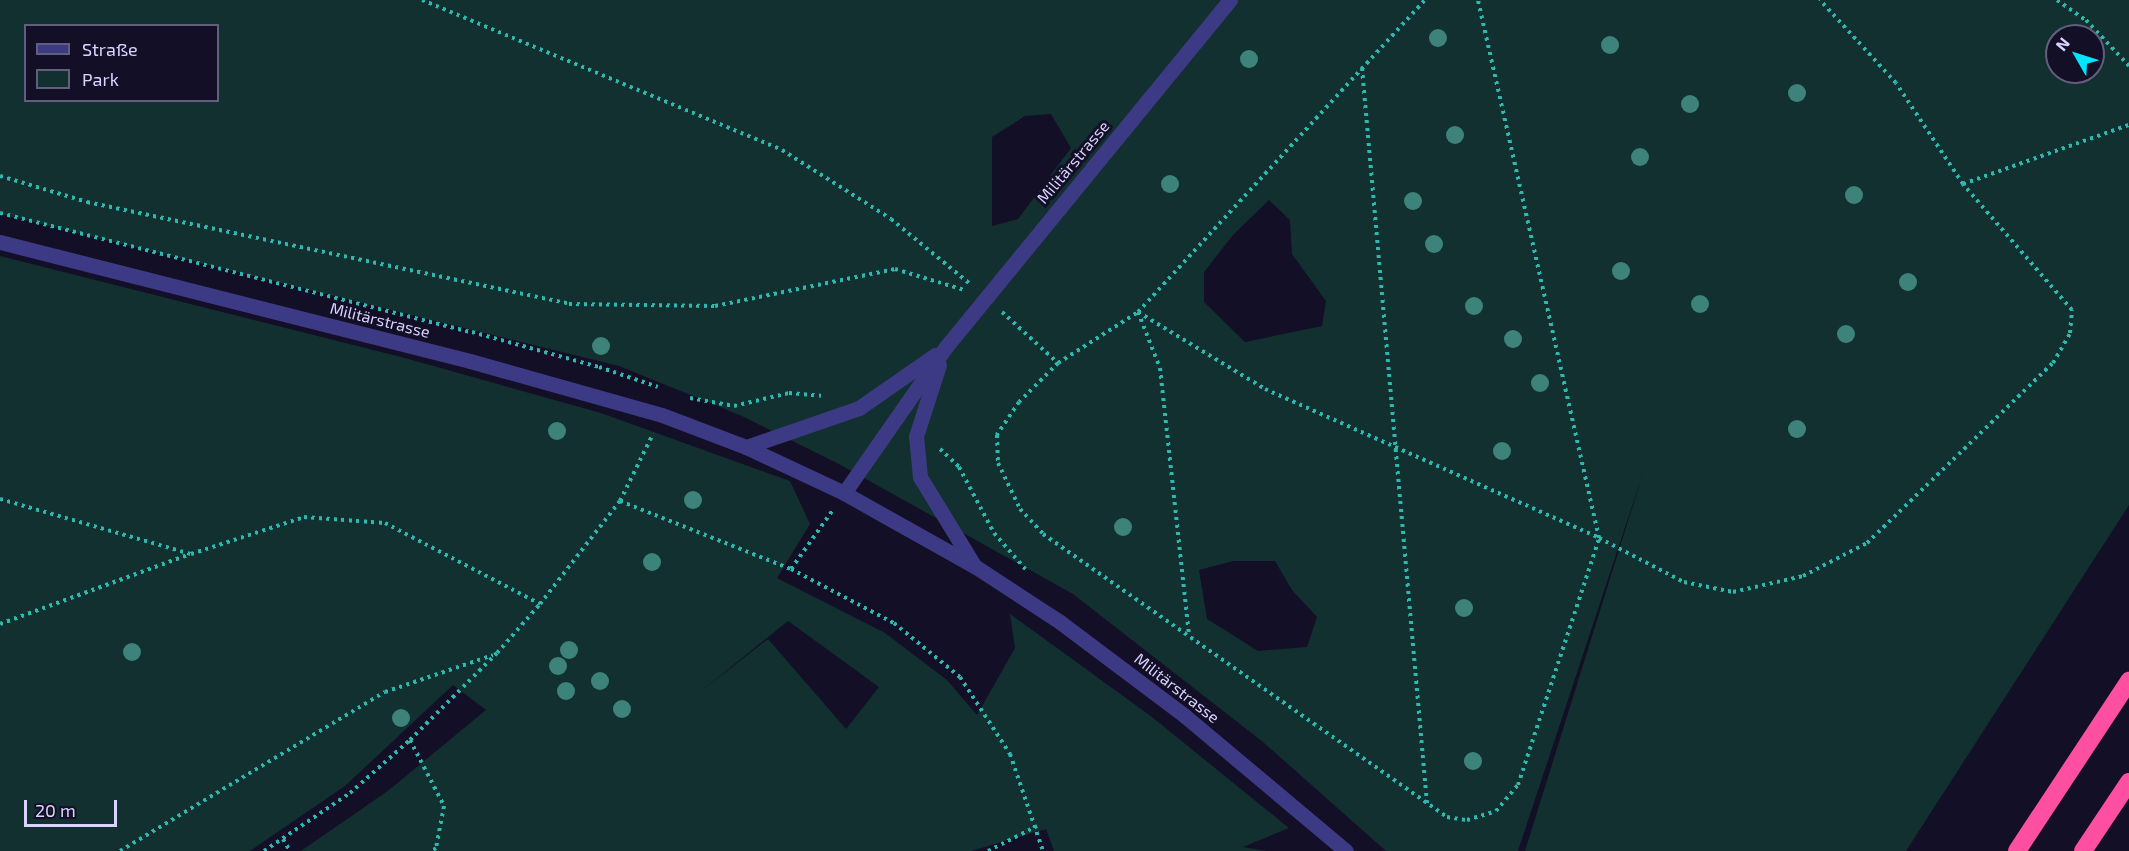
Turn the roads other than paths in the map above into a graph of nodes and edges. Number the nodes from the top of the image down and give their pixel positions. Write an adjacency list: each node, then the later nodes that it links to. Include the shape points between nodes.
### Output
1 (1230, 0): 3 (street, Militärstrasse)
2 (0, 242): 4 (street, Militärstrasse, via 470,361 662,416)
3 (945, 348): 4 (street, Militärstrasse, via 859,408); 5 (street, Militärstrasse); 6 (street, Militärstrasse, via 916,436 920,477)
4 (746, 447): 5 (street, Militärstrasse)
5 (844, 493): 6 (street, Militärstrasse)
6 (976, 567): 9 (street, Militärstrasse, via 1060,622 1185,716)
7 (2129, 681): 10 (highway)
8 (2129, 782): 11 (highway)
9 (1346, 851)
10 (2017, 851)
11 (2084, 851)

